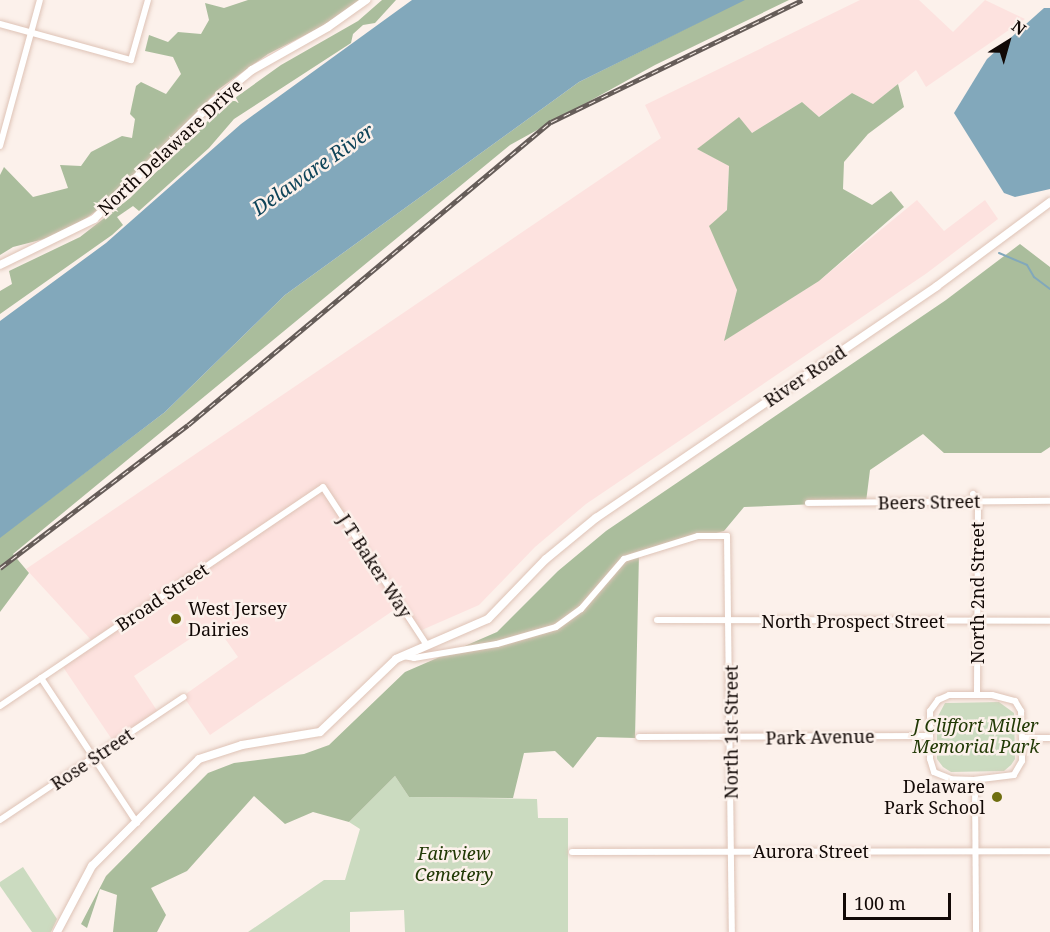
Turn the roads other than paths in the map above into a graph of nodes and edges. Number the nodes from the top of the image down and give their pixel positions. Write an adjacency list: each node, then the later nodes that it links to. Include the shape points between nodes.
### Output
1 (40, 0): 5 (street)
2 (148, 0): 5 (street, via 131,60)
3 (366, 0): 8 (street, North Delaware Drive, via 244,76 94,219)
4 (0, 24): 5 (street)
5 (30, 32): 6 (street)
6 (0, 145)
7 (1050, 202): 18 (street, River Road, via 937,286 596,518 558,548 488,619)
8 (0, 265)
9 (323, 487): 18 (street, J T Baker Way); 20 (street, Broad Street)
10 (973, 494): 11 (street, North 2nd Street)
11 (978, 501): 12 (street, Beers Street); 13 (street, Beers Street); 16 (street, North 2nd Street)
12 (1050, 501)
13 (808, 503)
14 (657, 620): 15 (street, North Prospect Street)
15 (730, 621): 16 (street, North Prospect Street); 19 (street, North 1st Street, via 730,543 724,534 691,537 624,559 581,609 556,627 479,647 414,658); 26 (street, North 1st Street)
16 (977, 621): 17 (street, North Prospect Street); 21 (street, North 2nd Street)
17 (1050, 621)
18 (426, 644): 19 (street, River Road)
19 (401, 655): 32 (street, River Road, via 320,732 208,754 183,773)
20 (41, 678): 23 (street, Broad Street); 29 (street)
21 (977, 695): 24 (street, via 949,694 938,700 930,711); 27 (street, via 1005,696 1015,701 1021,711)
22 (184, 697): 29 (street, Rose Street)
23 (0, 706)
24 (929, 736): 26 (street, Park Avenue); 30 (street, via 934,772 944,778)
25 (639, 738): 26 (street, Park Avenue)
26 (731, 738): 33 (street, North 1st Street)
27 (1022, 738): 28 (street); 30 (street, via 1022,760 1014,775 1001,780)
28 (1050, 738)
29 (94, 757): 31 (street, Rose Street); 32 (street)
30 (975, 780): 34 (street)
31 (0, 820)
32 (137, 823): 37 (street, River Road, via 93,866)
33 (731, 851): 34 (street, Aurora Street); 36 (street, Aurora Street); 38 (street, North 1st Street)
34 (976, 851): 35 (street, Aurora Street); 39 (street)
35 (1050, 851)
36 (572, 852)
37 (57, 932)
38 (732, 932)
39 (976, 932)

